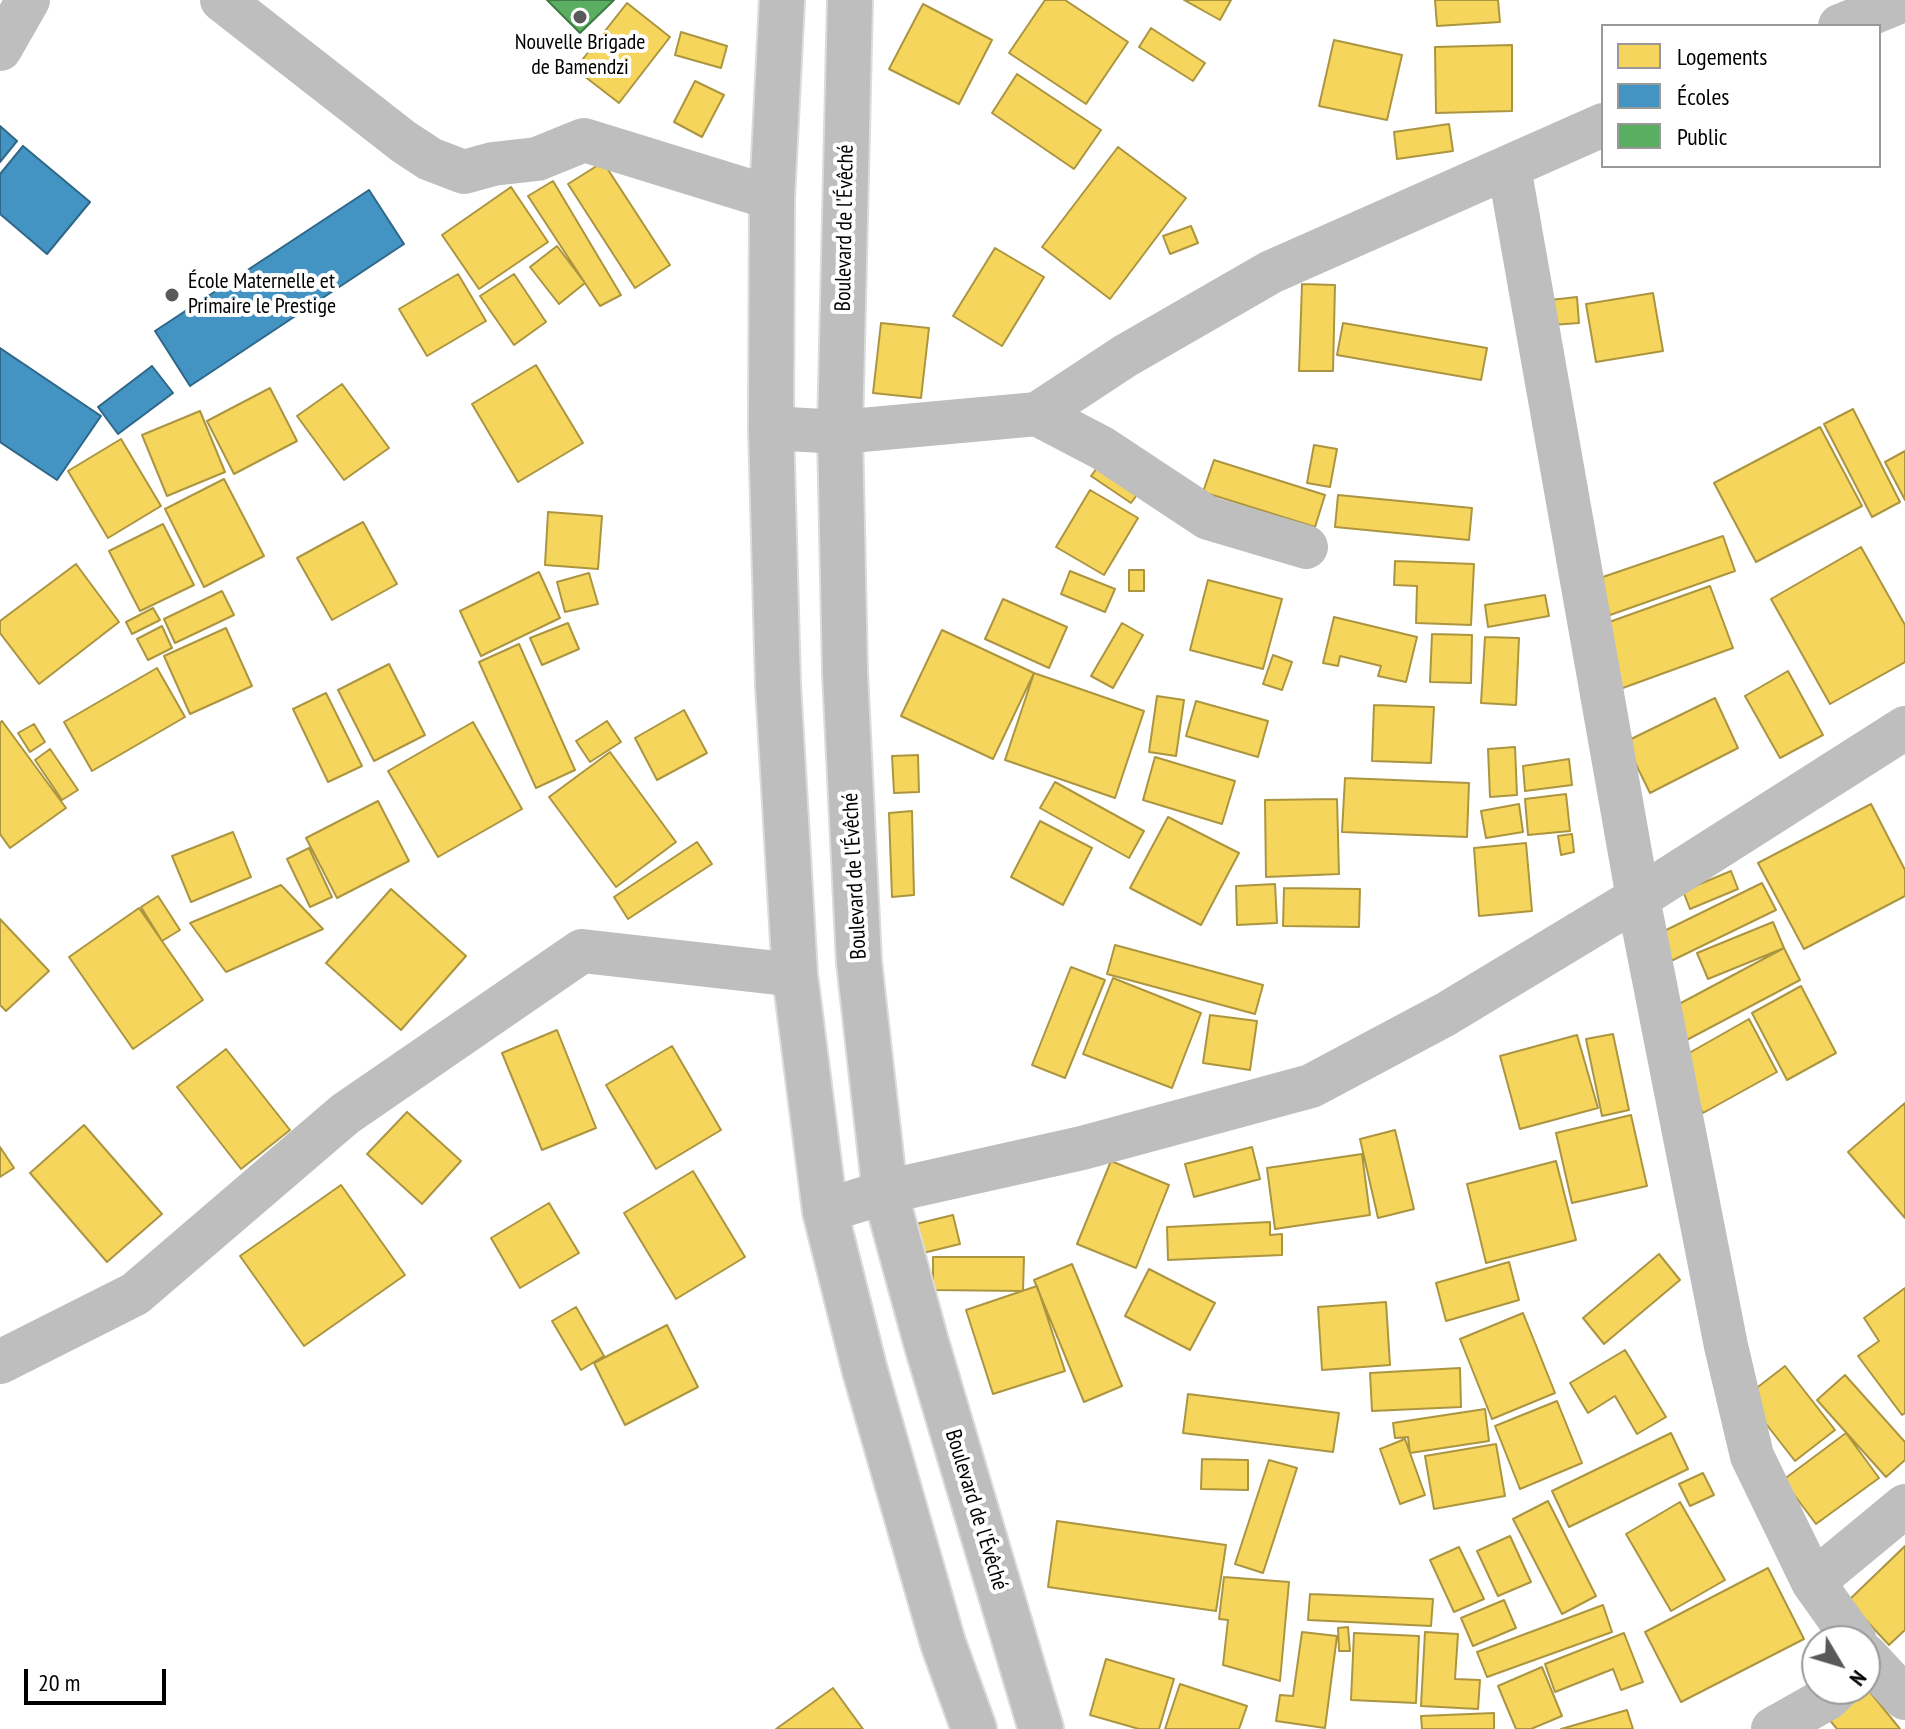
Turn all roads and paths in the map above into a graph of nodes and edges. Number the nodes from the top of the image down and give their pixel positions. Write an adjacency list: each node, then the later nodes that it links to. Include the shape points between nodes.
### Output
1 (28, 0): 7 (street)
2 (222, 0): 10 (street, via 404,142 464,172 537,159 584,140)
3 (782, 0): 10 (street)
4 (850, 0): 13 (street, Boulevard de l'Évêché)
5 (1904, 0): 6 (street)
6 (1845, 24)
7 (0, 49)
8 (1601, 126): 9 (street)
9 (1509, 167): 11 (street, via 1271,272); 16 (street)
10 (772, 198): 12 (street)
11 (1037, 414): 13 (street); 14 (street, via 1102,448 1208,518)
12 (771, 428): 13 (street); 17 (street, via 778,685)
13 (840, 432): 18 (street, Boulevard de l'Évêché, via 859,962)
14 (1306, 547)
15 (1905, 728): 16 (street)
16 (1638, 898): 18 (street, via 1446,1014 1311,1086 1082,1148); 22 (street, via 1752,1456)
17 (795, 975): 19 (street); 20 (street, via 582,951 345,1114 135,1294)
18 (885, 1192): 19 (street); 28 (street, Boulevard de l'Évêché)
19 (825, 1211): 27 (street, via 943,1643)
20 (0, 1362)
21 (1905, 1506): 22 (street)
22 (1813, 1582): 23 (street)
23 (1843, 1625)
24 (1881, 1673): 25 (street)
25 (1905, 1698)
26 (1816, 1705): 29 (street)
27 (974, 1729)
28 (1041, 1729)
29 (1773, 1729)

